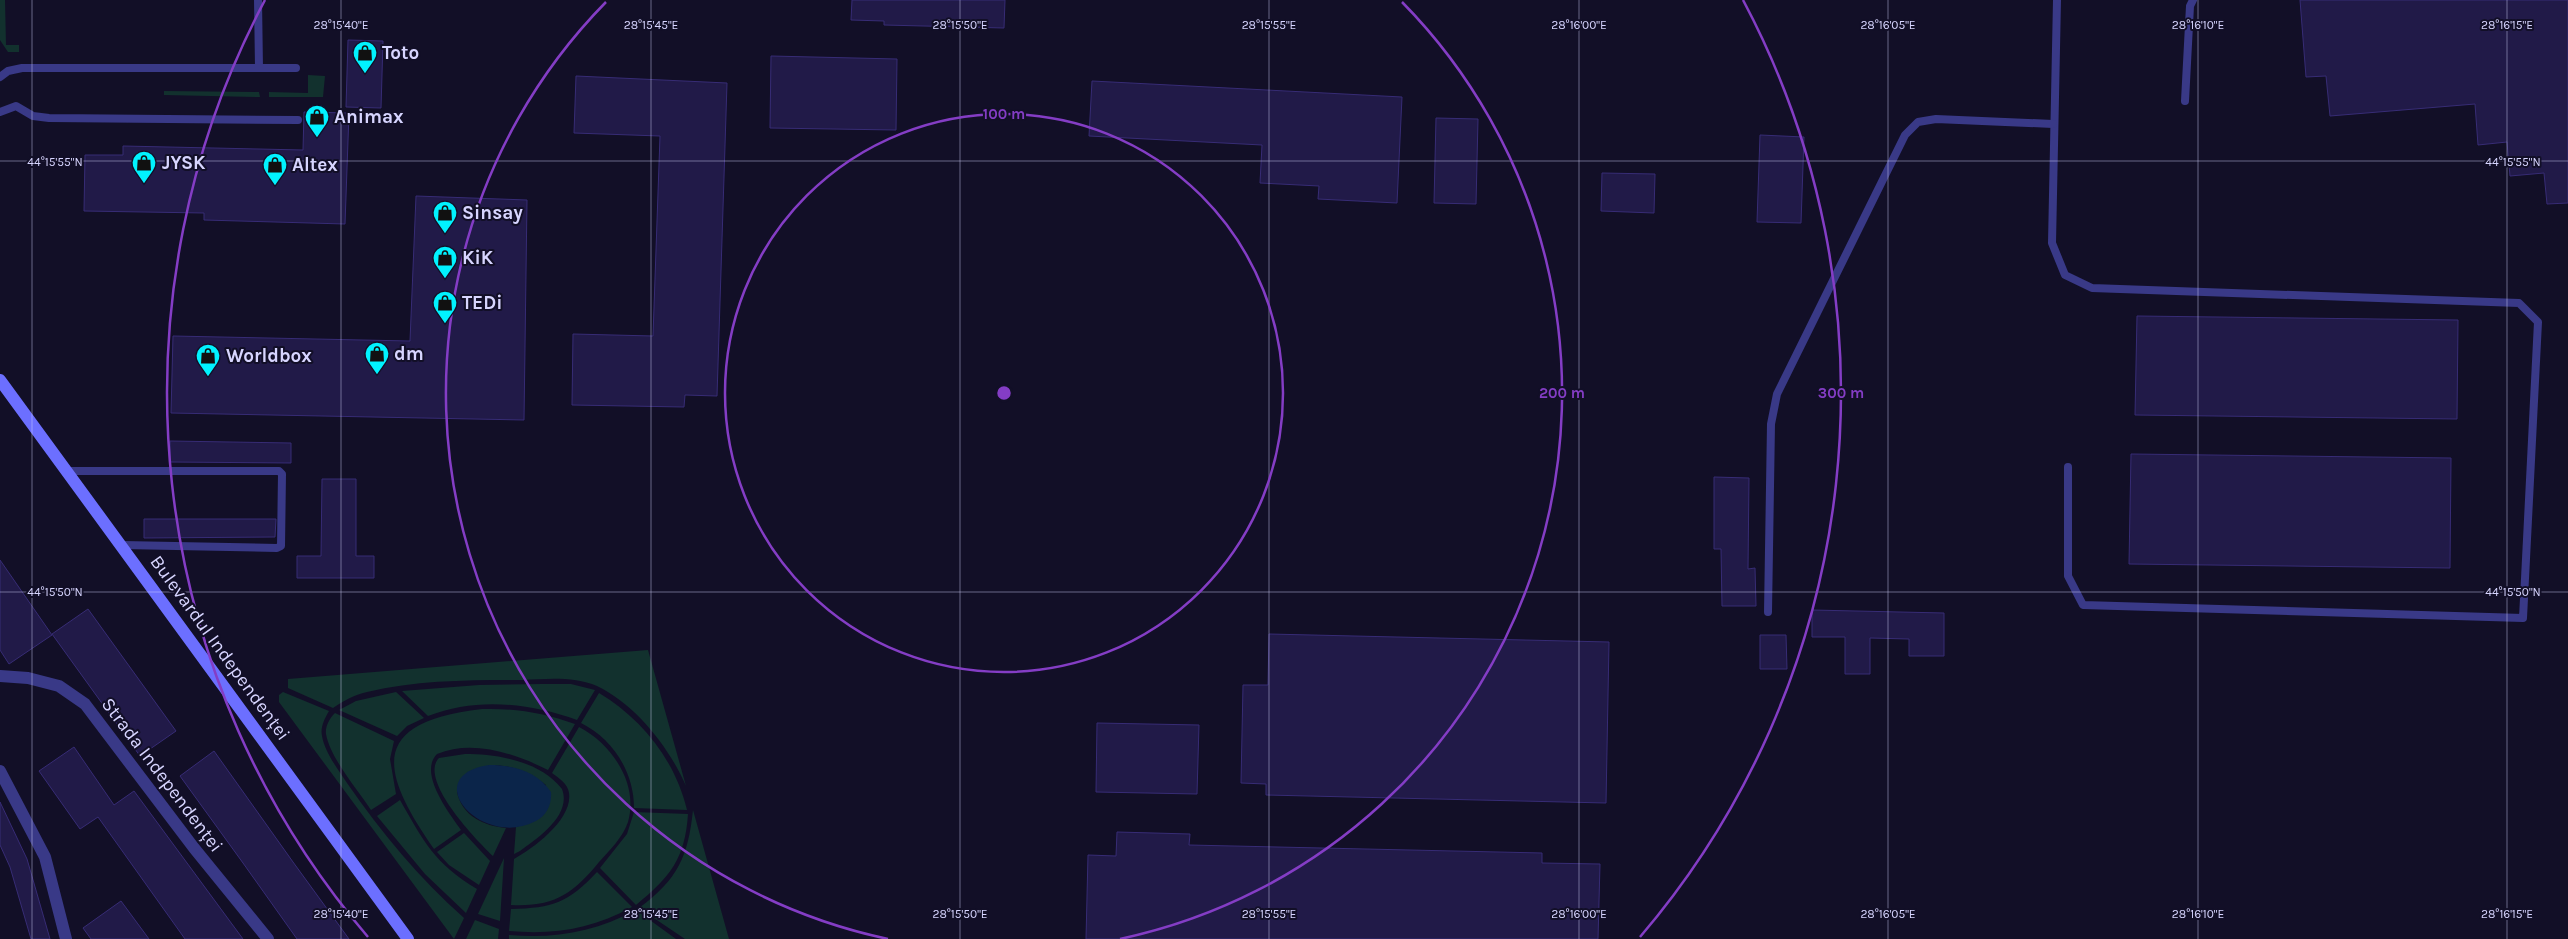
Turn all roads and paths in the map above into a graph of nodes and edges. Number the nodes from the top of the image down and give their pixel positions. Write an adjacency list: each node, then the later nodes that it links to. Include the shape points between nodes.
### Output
1 (258, 0): 4 (lane)
2 (2057, 0): 10 (lane)
3 (2193, 0): 7 (lane, via 2190,6)
4 (259, 68): 5 (lane); 6 (lane, via 22,68)
5 (296, 68)
6 (0, 78)
7 (2185, 101)
8 (0, 112): 9 (lane, via 16,106 33,116 49,118)
9 (298, 120)
10 (2053, 124): 12 (lane, via 2052,243 2065,276 2092,288 2519,303 2538,322 2523,618 2083,605 2068,576); 15 (lane, via 1936,119 1918,122 1905,135 1777,394 1771,424)
11 (0, 380): 13 (main road, Bulevardul Independenței)
12 (2068, 467)
13 (66, 471): 14 (main road, Bulevardul Independenței); 14 (lane, via 279,471 282,474 282,546)
14 (122, 545): 20 (main road, Bulevardul Independenței)
15 (1768, 612)
16 (0, 676): 19 (street, Strada Independenței, via 28,678 59,686 85,704)
17 (0, 771): 18 (street, via 45,857)
18 (66, 939)
19 (268, 939)
20 (408, 939)

